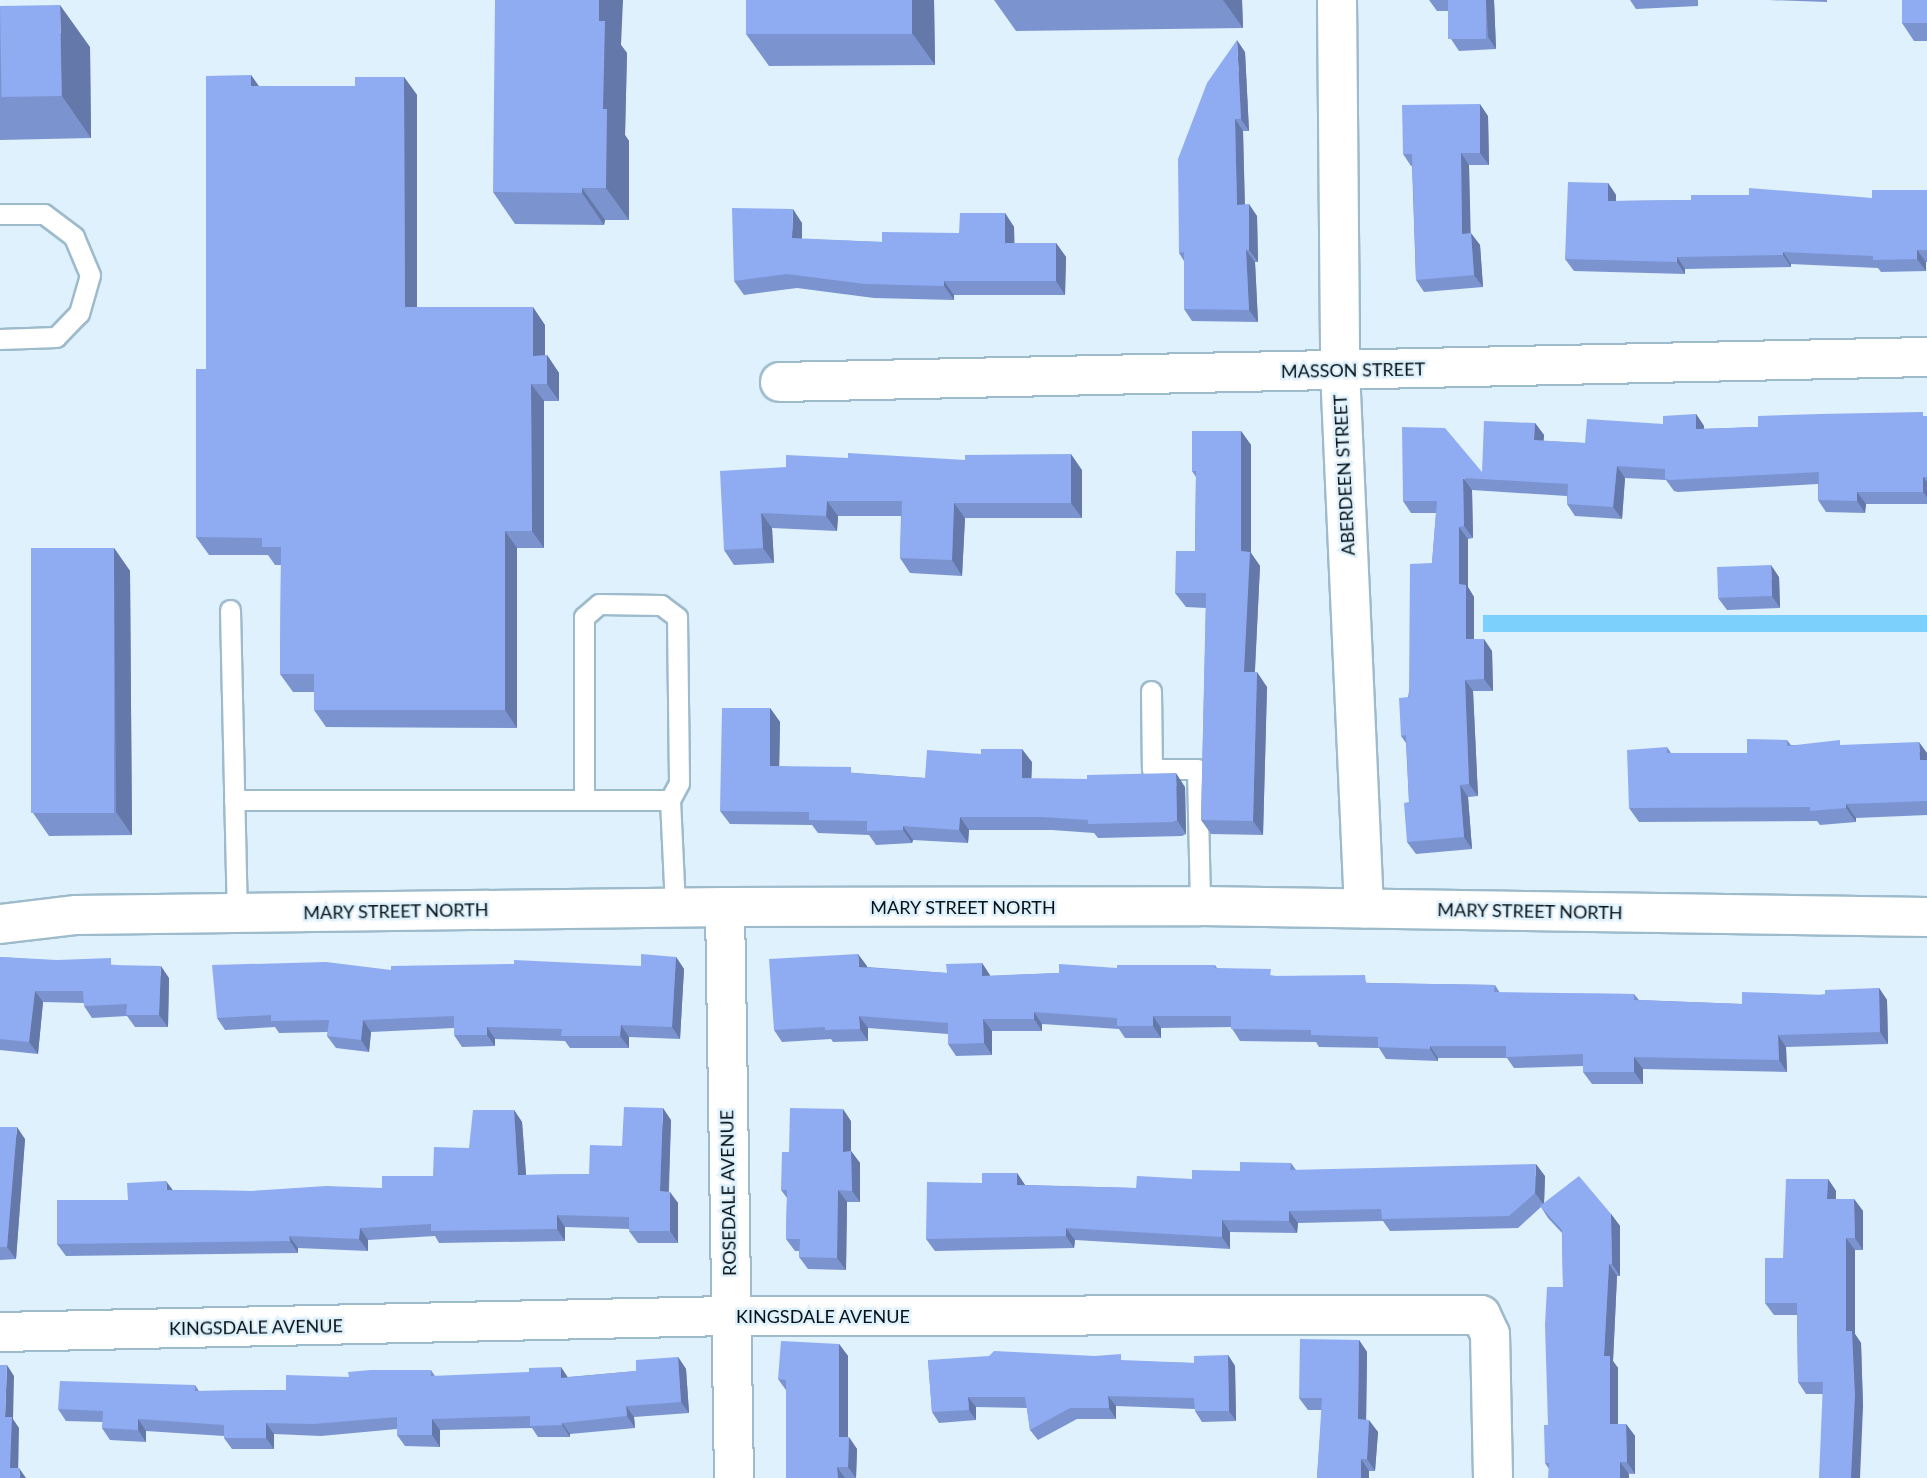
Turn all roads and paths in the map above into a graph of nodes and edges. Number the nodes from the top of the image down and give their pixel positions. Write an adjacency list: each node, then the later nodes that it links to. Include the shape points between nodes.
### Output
1 (1337, 0): 5 (street, ABERDEEN STREET)
2 (0, 214): 3 (lane, via 44,214 74,237 90,275 79,313 56,337)
3 (0, 339)
4 (1927, 357): 5 (street, MASSON STREET)
5 (1340, 370): 6 (street, MASSON STREET); 15 (street, ABERDEEN STREET)
6 (780, 382)
7 (230, 610): 10 (lane)
8 (1151, 691): 12 (lane, via 1152,769 1197,769)
9 (584, 798): 10 (lane); 11 (lane); 11 (lane, via 584,617 599,604 661,605 677,617 679,783)
10 (234, 800): 16 (lane)
11 (670, 800): 14 (lane)
12 (1200, 906): 13 (street, MARY STREET NORTH); 15 (street, MARY STREET NORTH)
13 (725, 907): 14 (street, MARY STREET NORTH); 19 (street, ROSEDALE AVENUE)
14 (675, 908): 16 (street, MARY STREET NORTH)
15 (1364, 908): 17 (street, MARY STREET NORTH)
16 (237, 913): 18 (street, MARY STREET NORTH, via 76,915)
17 (1927, 917)
18 (0, 924)
19 (730, 1316): 20 (street, KINGSDALE AVENUE); 21 (street, ROSEDALE AVENUE); 22 (street, KINGSDALE AVENUE, via 1481,1315 1490,1334)
20 (0, 1332)
21 (734, 1478)
22 (1493, 1478)

